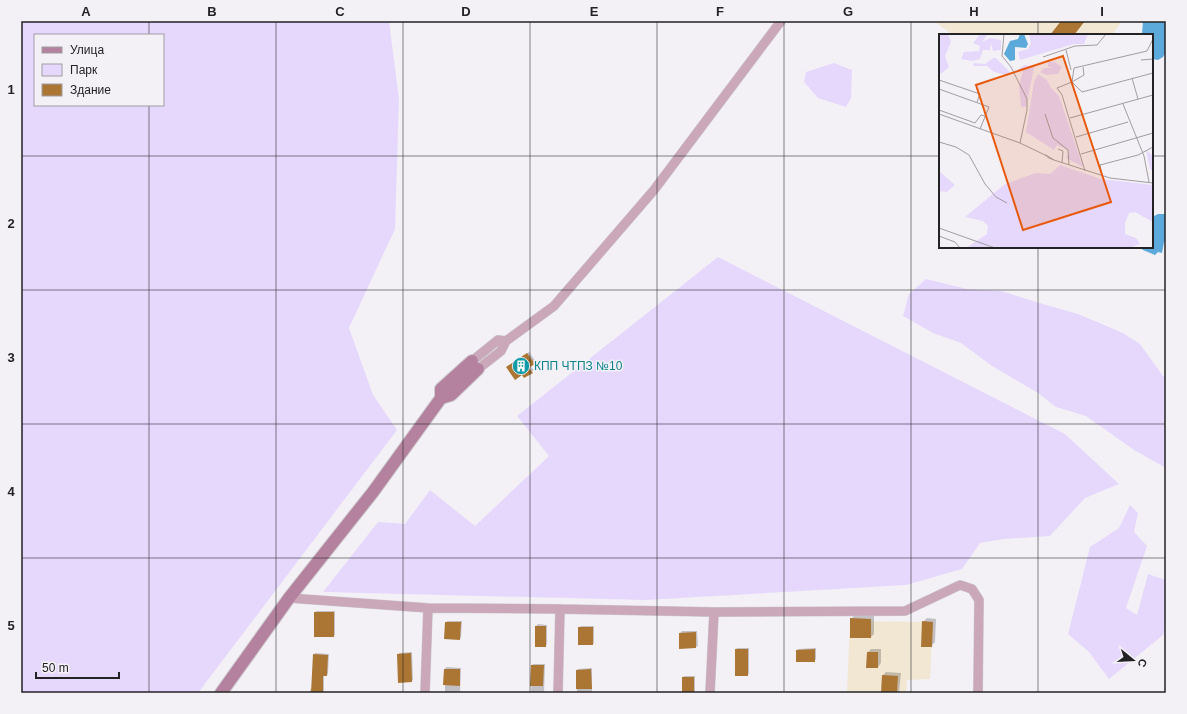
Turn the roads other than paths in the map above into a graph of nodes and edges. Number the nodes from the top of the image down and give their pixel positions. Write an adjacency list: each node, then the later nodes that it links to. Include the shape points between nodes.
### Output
1 (781, 21): 2 (street, via 654,190 554,306 506,342 498,340)
2 (475, 365): 3 (street, via 441,388 441,398 373,492)
3 (288, 598): 4 (street); 7 (street)
4 (428, 608): 5 (street); 8 (street)
5 (560, 608): 6 (street); 9 (street)
6 (714, 612): 10 (street); 11 (street, via 905,611 960,585 972,588 979,600)
7 (221, 693)
8 (425, 693)
9 (558, 693)
10 (710, 693)
11 (978, 693)

